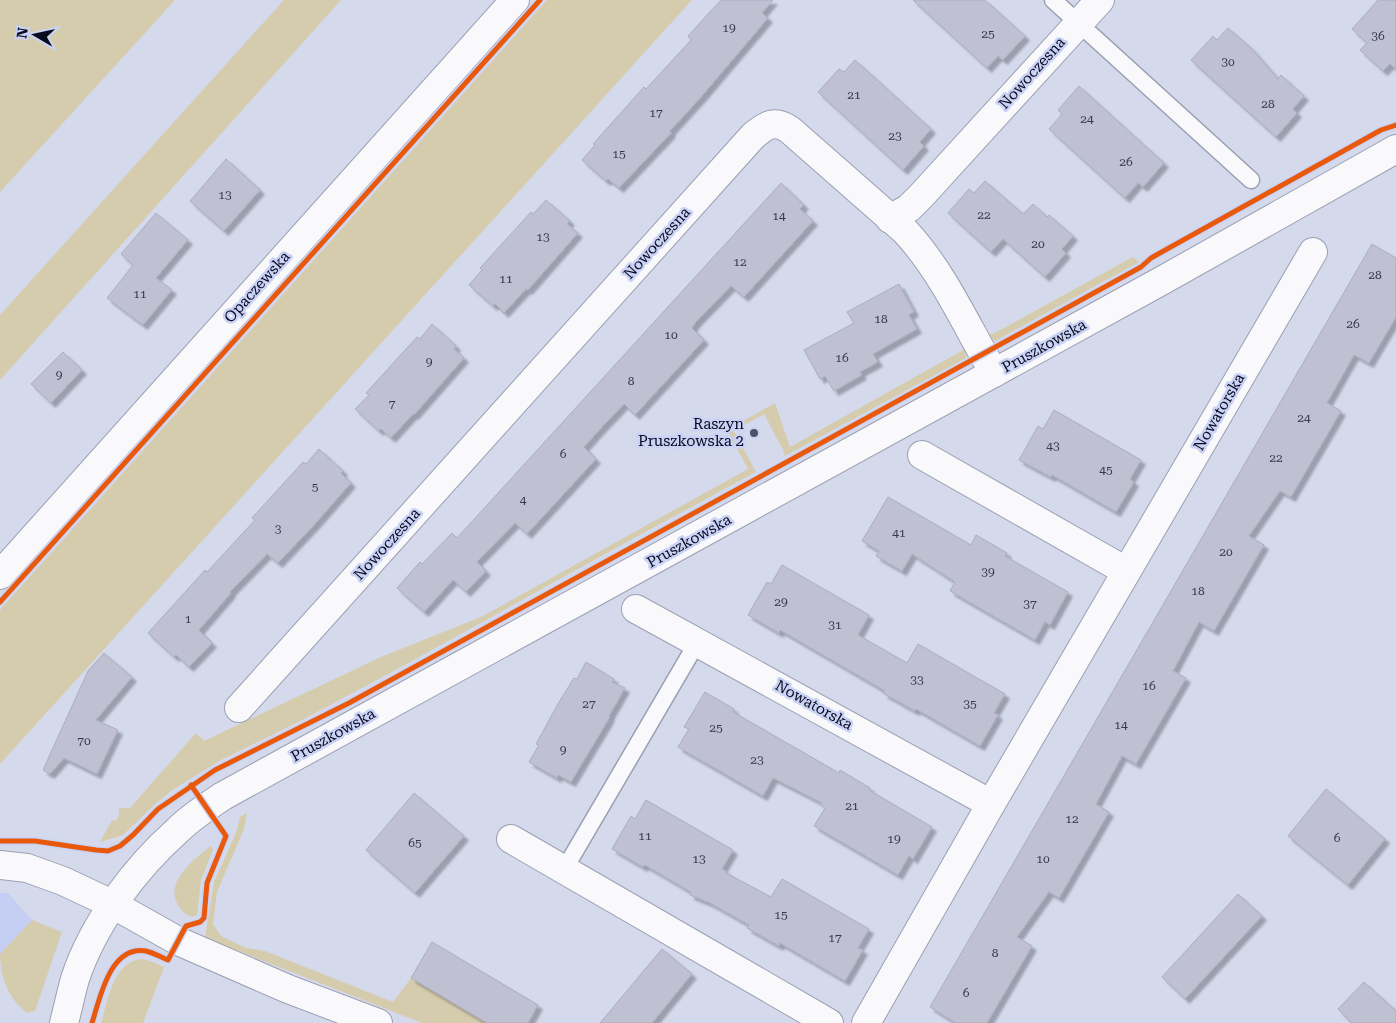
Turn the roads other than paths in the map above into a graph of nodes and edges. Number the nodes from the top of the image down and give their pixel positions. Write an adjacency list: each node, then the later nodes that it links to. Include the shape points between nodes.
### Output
1 (515, 0): 12 (street, Opaczewska)
2 (1053, 0): 4 (lane)
3 (1100, 0): 4 (street, Nowoczesna)
4 (1078, 23): 6 (lane); 7 (street, Nowoczesna, via 922,195 909,208)
5 (1396, 149): 9 (street, Pruszkowska)
6 (1252, 180)
7 (890, 219): 9 (street, via 930,260); 15 (street, Nowoczesna, via 783,124 773,123 763,128)
8 (1313, 252): 11 (street, Nowatorska)
9 (994, 373): 20 (street, Pruszkowska, via 223,796 179,828 154,852)
10 (922, 455): 11 (street)
11 (1126, 571): 16 (street, Nowatorska)
12 (0, 575)
13 (636, 609): 14 (street, Nowatorska)
14 (698, 641): 16 (street, Nowatorska); 19 (lane)
15 (240, 708)
16 (991, 804): 24 (street, Nowatorska)
17 (511, 839): 19 (street)
18 (0, 865): 20 (street, via 27,868 63,880)
19 (564, 870): 23 (street)
20 (114, 905): 21 (street, Pruszkowska, via 84,957); 22 (street, via 178,941 288,989)
21 (64, 1023)
22 (378, 1023)
23 (829, 1023)
24 (866, 1023)

